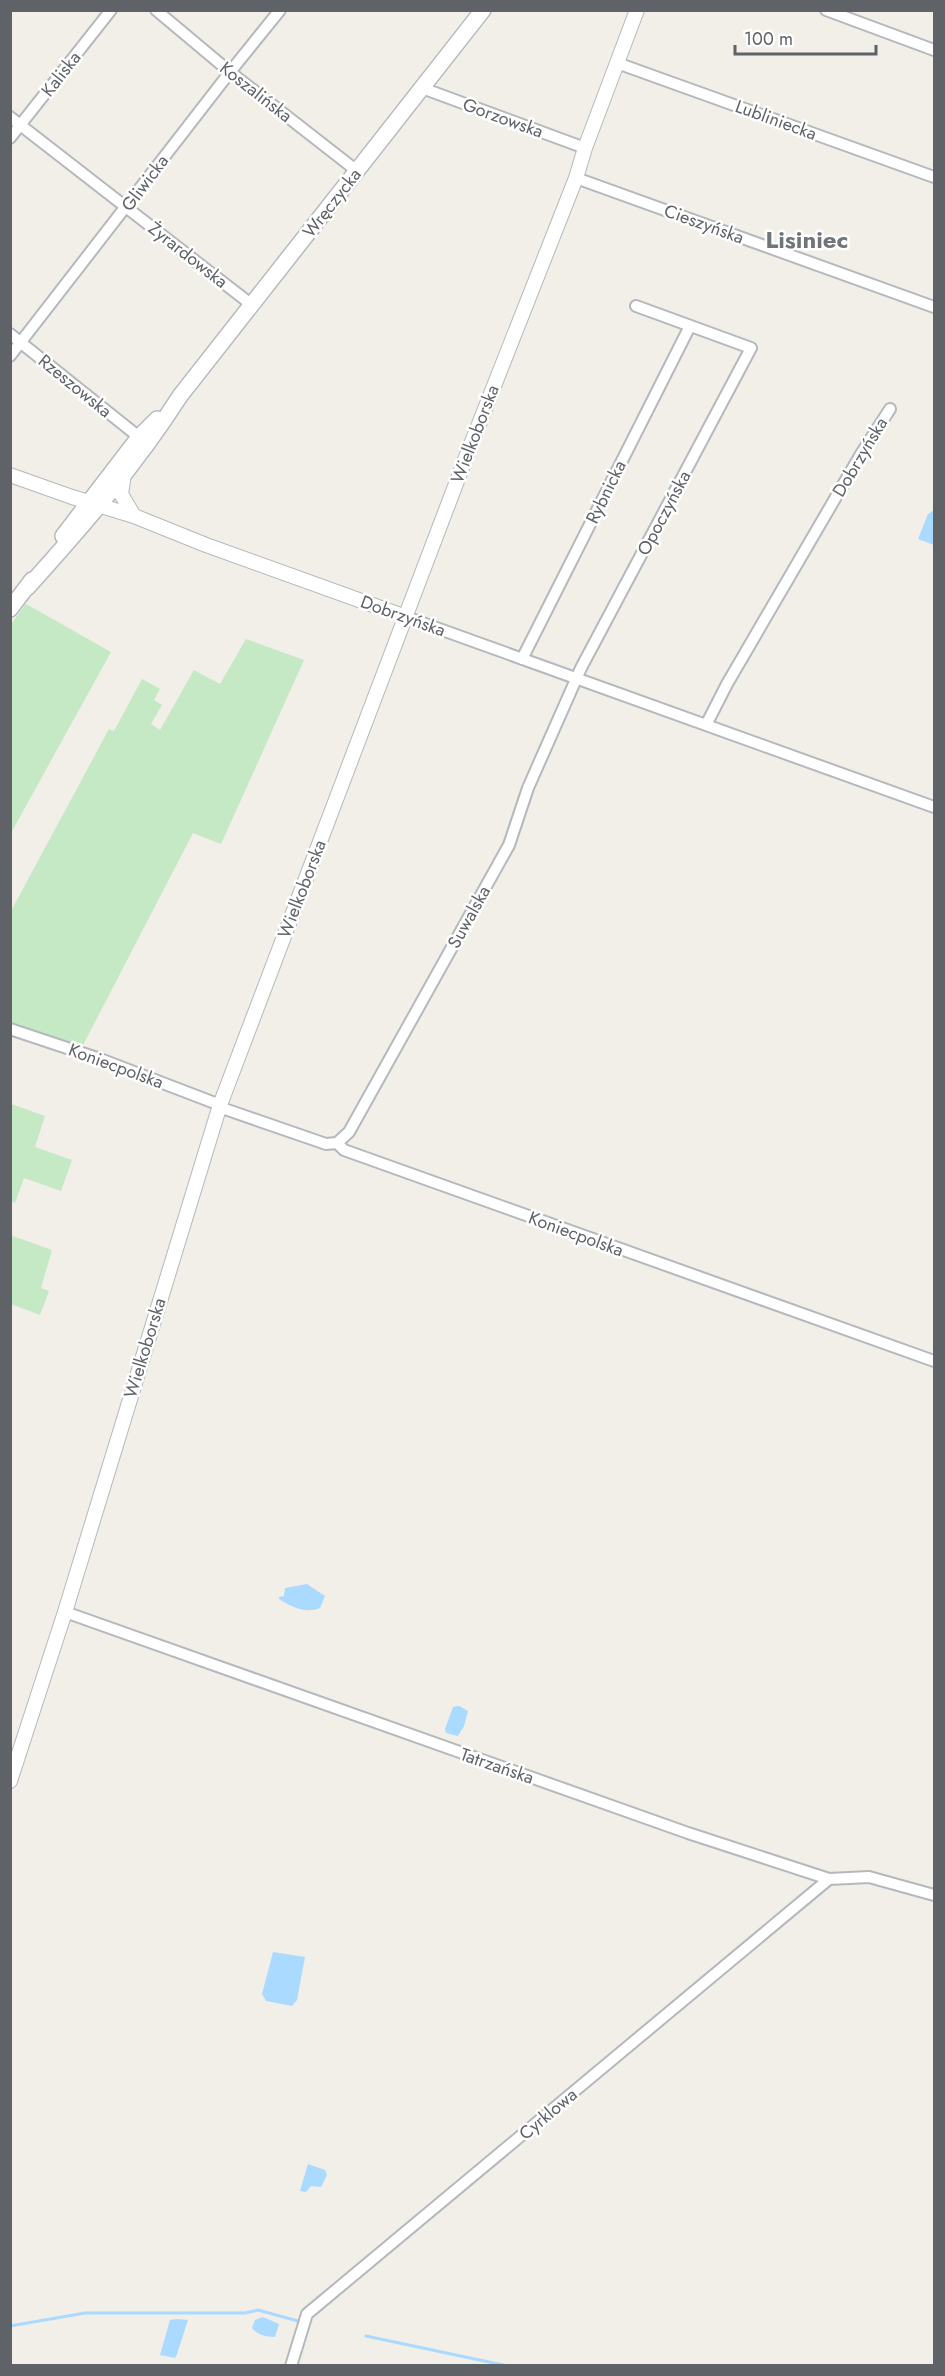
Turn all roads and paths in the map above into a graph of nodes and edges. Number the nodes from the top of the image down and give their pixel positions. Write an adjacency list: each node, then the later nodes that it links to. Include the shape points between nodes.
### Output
1 (111, 10): 12 (street, Kaliska)
2 (156, 10): 9 (street, Koszalińska)
3 (280, 10): 9 (street, Gliwicka)
4 (483, 10): 10 (main road, Wręczycka)
5 (637, 10): 8 (street, Wielkoborska)
6 (826, 10): 7 (street)
7 (934, 50)
8 (617, 63): 14 (street, Wielkoborska); 16 (street, Lubliniecka)
9 (230, 72): 15 (street, Koszalińska); 18 (street, Gliwicka)
10 (422, 88): 14 (street, Gorzowska); 15 (main road, Wręczycka)
11 (10, 117): 12 (street, Żyrardowska)
12 (21, 125): 13 (street, Kaliska); 18 (street, Żyrardowska)
13 (10, 138)
14 (585, 148): 17 (street, Wielkoborska)
15 (357, 171): 19 (main road, Wręczycka)
16 (934, 177)
17 (576, 178): 21 (street, Cieszyńska); 34 (street, Wielkoborska)
18 (126, 207): 19 (street, Żyrardowska); 24 (street, Gliwicka)
19 (252, 305): 26 (main road, Wręczycka)
20 (636, 306): 22 (street)
21 (934, 307)
22 (690, 326): 35 (street, Rybnicka); 36 (street, Opoczyńska, via 751,348)
23 (10, 334): 24 (street, Rzeszowska)
24 (21, 342): 25 (street, Gliwicka); 28 (street, Rzeszowska)
25 (10, 356)
26 (180, 396): 28 (main road, Wręczycka); 29 (main road, Wręczycka)
27 (890, 409): 37 (street, Dobrzyńska)
28 (139, 437): 31 (main road, Wręczycka)
29 (124, 473): 31 (main road, Wręczycka); 32 (street, via 121,494)
30 (10, 475): 31 (street, Dobrzyńska)
31 (96, 498): 32 (street, Dobrzyńska); 33 (main road, Wręczycka)
32 (134, 516): 34 (street, Dobrzyńska)
33 (10, 609)
34 (406, 617): 35 (street, Dobrzyńska); 40 (street, Wielkoborska)
35 (522, 659): 36 (street, Dobrzyńska)
36 (578, 679): 37 (street, Dobrzyńska); 41 (street, Suwalska, via 528,788 509,845 349,1132)
37 (706, 725): 38 (street, Dobrzyńska)
38 (934, 807)
39 (10, 1029): 40 (street, Koniecpolska)
40 (220, 1106): 41 (street, Koniecpolska, via 327,1144); 43 (street, Wielkoborska)
41 (337, 1143): 42 (street, Koniecpolska, via 344,1150)
42 (934, 1361)
43 (65, 1612): 44 (street, Wielkoborska); 45 (street, Tatrzańska)
44 (10, 1781)
45 (829, 1879): 46 (street, Tatrzańska, via 869,1877); 47 (street, Cyrklowa, via 307,2314)
46 (934, 1894)
47 (291, 2366)

